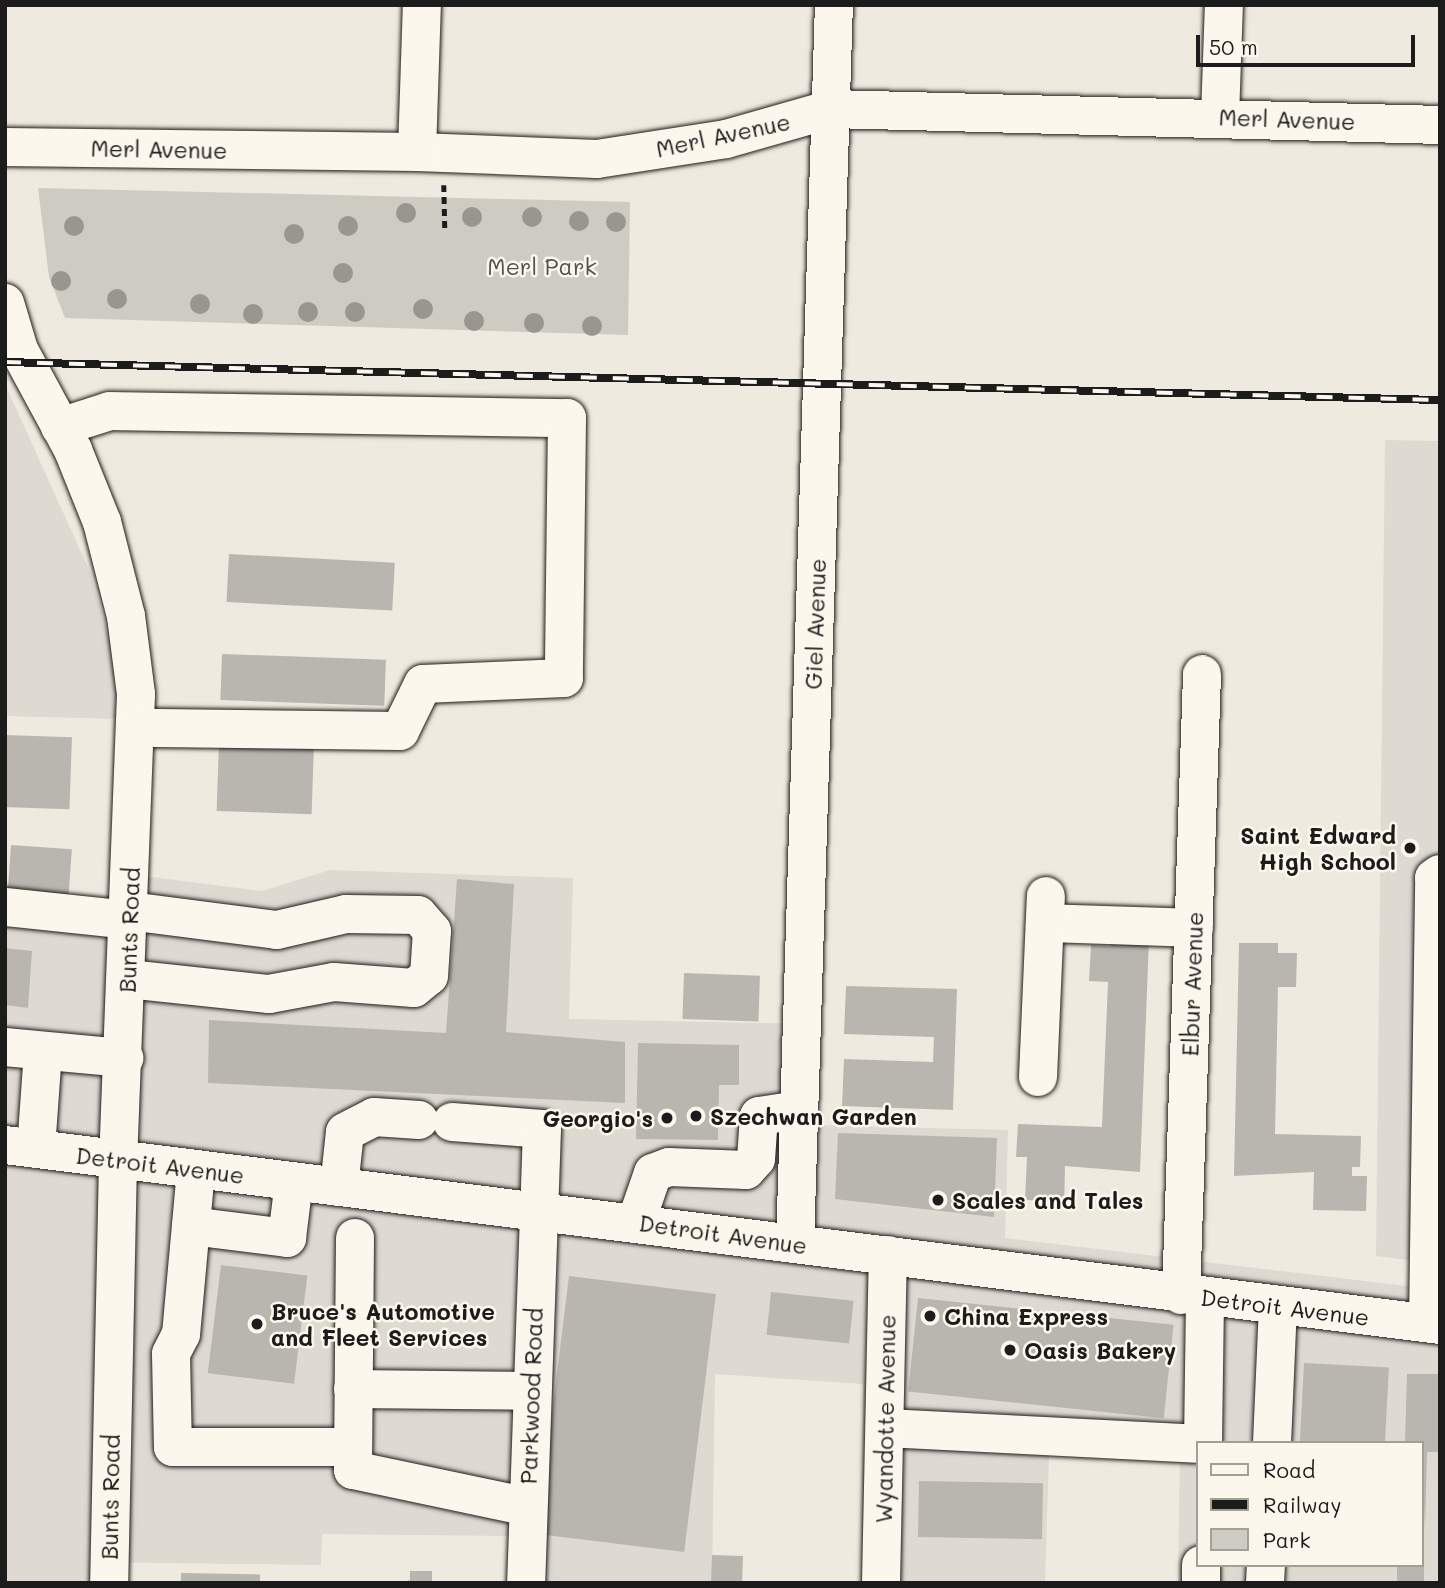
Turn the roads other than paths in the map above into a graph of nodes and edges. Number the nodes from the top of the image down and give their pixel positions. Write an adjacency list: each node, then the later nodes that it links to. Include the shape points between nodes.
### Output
1 (422, 5): 8 (street)
2 (834, 5): 4 (street, Giel Avenue)
3 (1224, 5): 5 (street)
4 (831, 109): 5 (street, Merl Avenue); 8 (street, Merl Avenue, via 726,139 597,159); 22 (street, Giel Avenue)
5 (1220, 117): 6 (street, Merl Avenue)
6 (1440, 125)
7 (5, 147): 8 (street, Merl Avenue)
8 (431, 152)
9 (5, 303): 10 (street, Bunts Road, via 19,350)
10 (60, 427): 12 (street, Bunts Road, via 102,522 118,583 133,663); 12 (street, via 110,411 567,418 565,678 423,684 400,731)
11 (1202, 674): 16 (street, Elbur Avenue)
12 (137, 728): 15 (street, Bunts Road)
13 (1440, 874): 36 (street, via 1434,878)
14 (5, 906): 15 (street)
15 (128, 916): 17 (street, Bunts Road); 17 (street, via 277,930 346,914 418,915 432,931 429,976 414,988 334,982 269,994)
16 (1194, 928): 21 (street, via 1046,910); 34 (street, Elbur Avenue)
17 (128, 979): 20 (street, Bunts Road)
18 (5, 1047): 19 (street)
19 (43, 1051): 20 (street); 23 (street)
20 (124, 1058): 24 (street, Bunts Road)
21 (1038, 1077)
22 (799, 1110): 29 (street, via 759,1116 755,1159 746,1170 669,1167 653,1172); 32 (street, Giel Avenue)
23 (21, 1147): 24 (street, Detroit Avenue)
24 (118, 1161): 25 (street, Detroit Avenue); 37 (street, Bunts Road)
25 (196, 1170): 26 (street, Detroit Avenue); 30 (street)
26 (295, 1181): 27 (street, Detroit Avenue); 30 (street, via 288,1238)
27 (340, 1187): 28 (street, Detroit Avenue); 28 (street, Parkwood Road, via 345,1132 374,1116 542,1129)
28 (537, 1210): 29 (street, Detroit Avenue); 40 (street, Parkwood Road)
29 (636, 1222): 32 (street, Detroit Avenue)
30 (191, 1226): 38 (street, via 181,1334)
31 (355, 1238): 39 (street)
32 (795, 1244): 33 (street, Detroit Avenue)
33 (888, 1255): 34 (street, Detroit Avenue); 41 (street, Wyandotte Avenue)
34 (1193, 1296): 35 (street, Detroit Avenue); 42 (street, Elbur Avenue)
35 (1278, 1306): 36 (street, Detroit Avenue); 43 (street)
36 (1434, 1324)
37 (113, 1354): 38 (street); 47 (street, Bunts Road)
38 (171, 1354): 45 (street, via 173,1447)
39 (353, 1389): 40 (street); 45 (street)
40 (532, 1391): 46 (street, Parkwood Road)
41 (885, 1428): 44 (street); 49 (street, Wyandotte Avenue)
42 (1201, 1441)
43 (1272, 1441)
44 (1196, 1443)
45 (353, 1447): 46 (street, via 353,1470)
46 (528, 1507): 48 (street, Parkwood Road)
47 (109, 1583)
48 (526, 1583)
49 (881, 1583)

